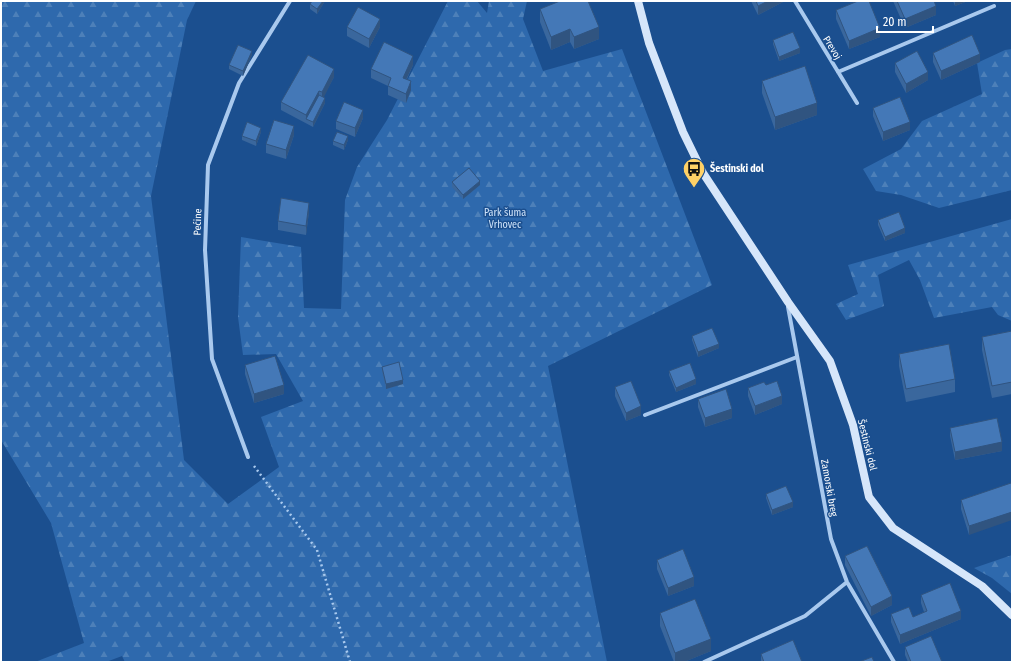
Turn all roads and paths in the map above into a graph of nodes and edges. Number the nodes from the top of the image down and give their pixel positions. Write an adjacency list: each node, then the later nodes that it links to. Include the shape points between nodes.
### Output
1 (290, 1): 10 (street, Pećine, via 239,83 208,164 205,250 212,359)
2 (638, 1): 7 (street, Šestinski dol, via 649,43 674,110 703,173)
3 (795, 1): 5 (street, Prevoj)
4 (994, 6): 5 (street)
5 (838, 72): 6 (street, Prevoj)
6 (857, 103)
7 (788, 302): 8 (street, Zamorski breg); 12 (street, Šestinski dol, via 830,361 853,425 869,497 893,528 982,586)
8 (797, 357): 9 (street); 11 (street, Zamorski breg, via 830,539)
9 (645, 415)
10 (248, 457): 13 (path, via 317,550)
11 (847, 582): 14 (street, via 805,616); 15 (street, Zamorski breg)
12 (1012, 615)
13 (350, 662)
14 (704, 662)
15 (894, 662)

